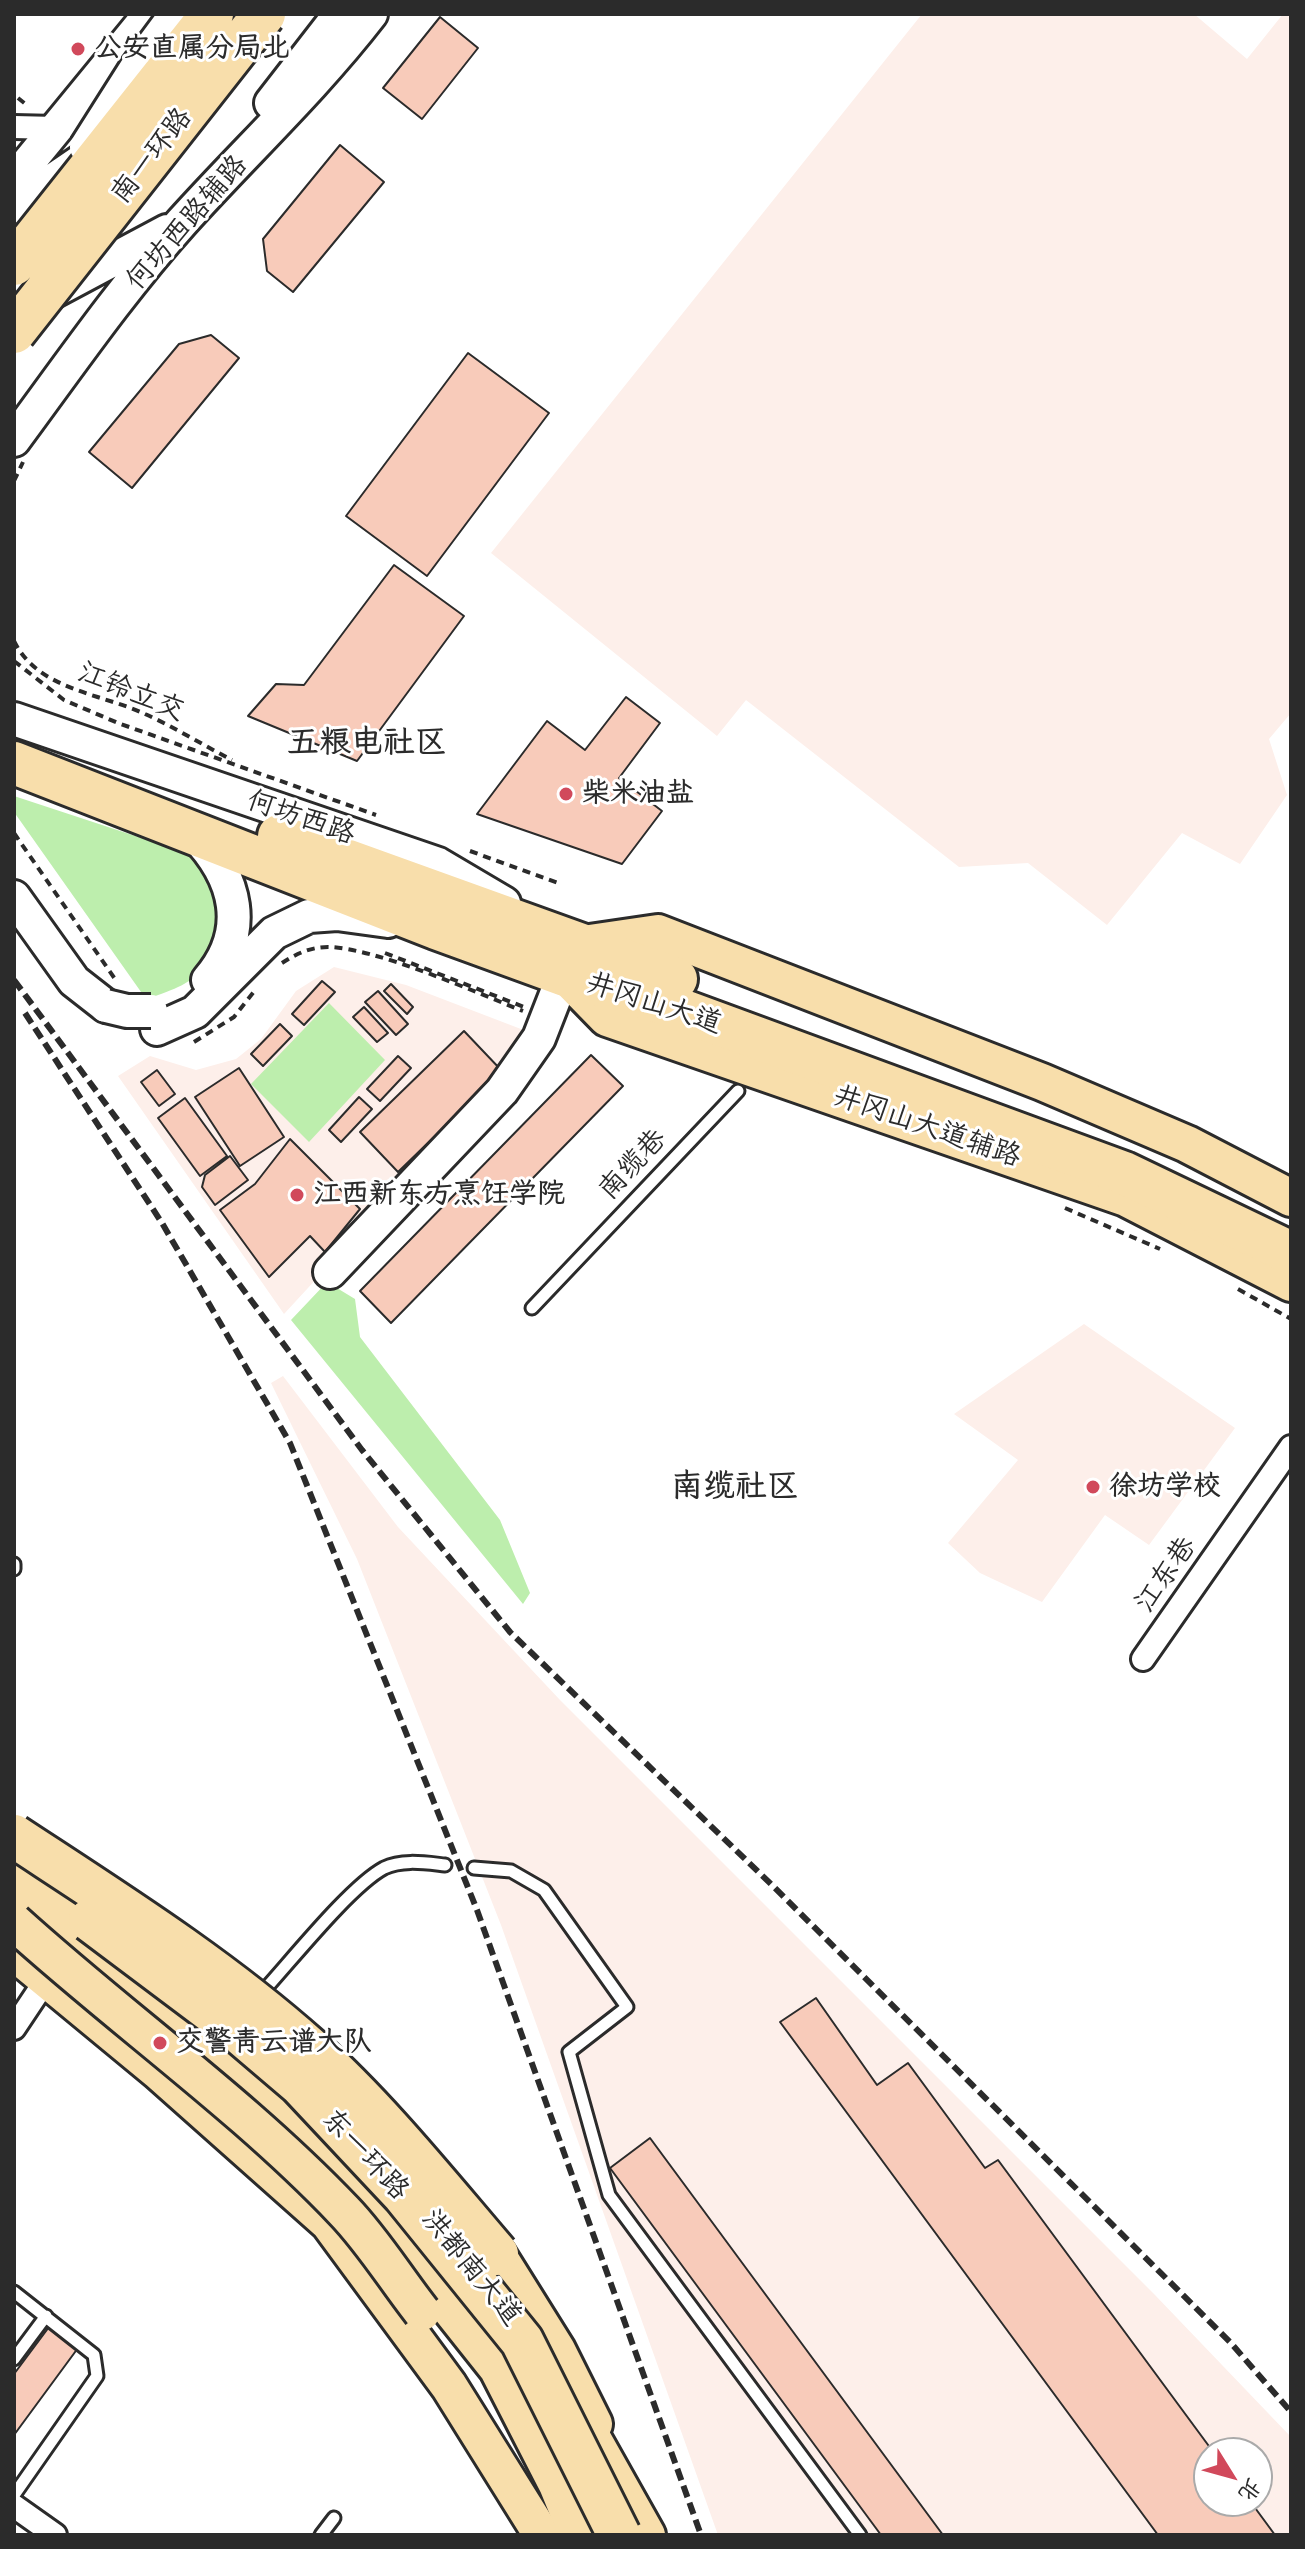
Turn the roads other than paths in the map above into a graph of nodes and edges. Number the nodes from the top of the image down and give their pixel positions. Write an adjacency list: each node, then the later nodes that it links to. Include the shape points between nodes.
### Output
1 (150, 14): 12 (main road)
2 (176, 14): 16 (main road, bridge, via 136,68)
3 (212, 14): 16 (highway, 南一环路, bridge)
4 (224, 14): 10 (main road)
5 (251, 14): 16 (main road, via 122,178)
6 (264, 14): 16 (highway, 南一环路, bridge)
7 (340, 14): 9 (main road)
8 (371, 14): 15 (main road, 何坊西路辅路, via 327,70)
9 (308, 26): 15 (main road); 16 (highway, bridge, via 253,68)
10 (139, 122): 14 (main road); 16 (main road)
11 (14, 127): 12 (street)
12 (56, 128): 13 (main road)
13 (14, 180)
14 (14, 207)
15 (181, 223): 16 (main road); 18 (main road, 何坊西路辅路)
16 (18, 285): 17 (highway, bridge)
17 (14, 332)
18 (14, 440)
19 (14, 705): 21 (main road)
20 (14, 719): 21 (main road, 何坊西路)
21 (57, 736): 28 (main road, 何坊西路, via 438,864)
22 (14, 741): 28 (highway, 井冈山大道)
23 (14, 763): 24 (highway, 井冈山大道)
24 (192, 832): 27 (highway, 井冈山大道); 30 (main road, via 215,856 229,885 235,923 210,978)
25 (14, 897): 29 (main road, via 74,981)
26 (14, 927): 29 (main road, via 76,1006)
27 (436, 928): 28 (highway, 井冈山大道); 30 (main road, via 337,914 309,916 274,933 195,1012)
28 (570, 960): 32 (main road, via 658,933 1057,1088 1187,1144); 33 (highway, 井冈山大道, via 667,975 1144,1158); 34 (highway, 井冈山大道, via 651,999 1124,1173); 35 (main road, via 539,1038 502,1091); 36 (main road, 井冈山大道辅路, via 607,1018 1126,1198)
29 (110, 1016): 30 (main road, bridge, via 127,1011)
30 (154, 1020)
31 (738, 1091): 37 (lane, 南缆巷)
32 (1291, 1198)
33 (1291, 1230)
34 (1291, 1253)
35 (330, 1272)
36 (1291, 1283)
37 (532, 1308)
38 (1291, 1447): 39 (street, 江东巷)
39 (1143, 1659)
40 (14, 1836): 52 (highway, bridge, via 191,1952 309,2049 387,2126)
41 (14, 1858): 51 (highway, 东一环路, bridge)
42 (445, 1865): 51 (lane, via 385,1867 361,1886 257,1998)
43 (474, 1868): 65 (lane, via 511,1871 544,1890 627,2007 569,2052 609,2195)
44 (14, 1871): 59 (main road, 洪都南大道, via 266,2066 396,2175 555,2372)
45 (14, 1902): 47 (highway, 东一环路)
46 (14, 1922): 63 (main road, bridge, via 229,2103 346,2212 422,2312 522,2464)
47 (72, 1944): 49 (street); 64 (highway, 东一环路, via 281,2112 384,2221 500,2367)
48 (14, 1952): 49 (main road)
49 (46, 1979): 50 (street); 62 (main road, via 329,2223 449,2386)
50 (14, 2028)
51 (239, 2032): 59 (highway, 东一环路, bridge, via 300,2084 404,2195 522,2341)
52 (497, 2254): 59 (main road, via 557,2350)
53 (14, 2292): 54 (lane)
54 (46, 2316): 55 (lane); 56 (lane, via 94,2355 97,2376)
55 (14, 2359)
56 (14, 2495)
57 (14, 2506): 60 (street)
58 (334, 2518): 61 (lane)
59 (636, 2531)
60 (53, 2534)
61 (321, 2535)
62 (542, 2535)
63 (551, 2535)
64 (581, 2535)
65 (860, 2535)

